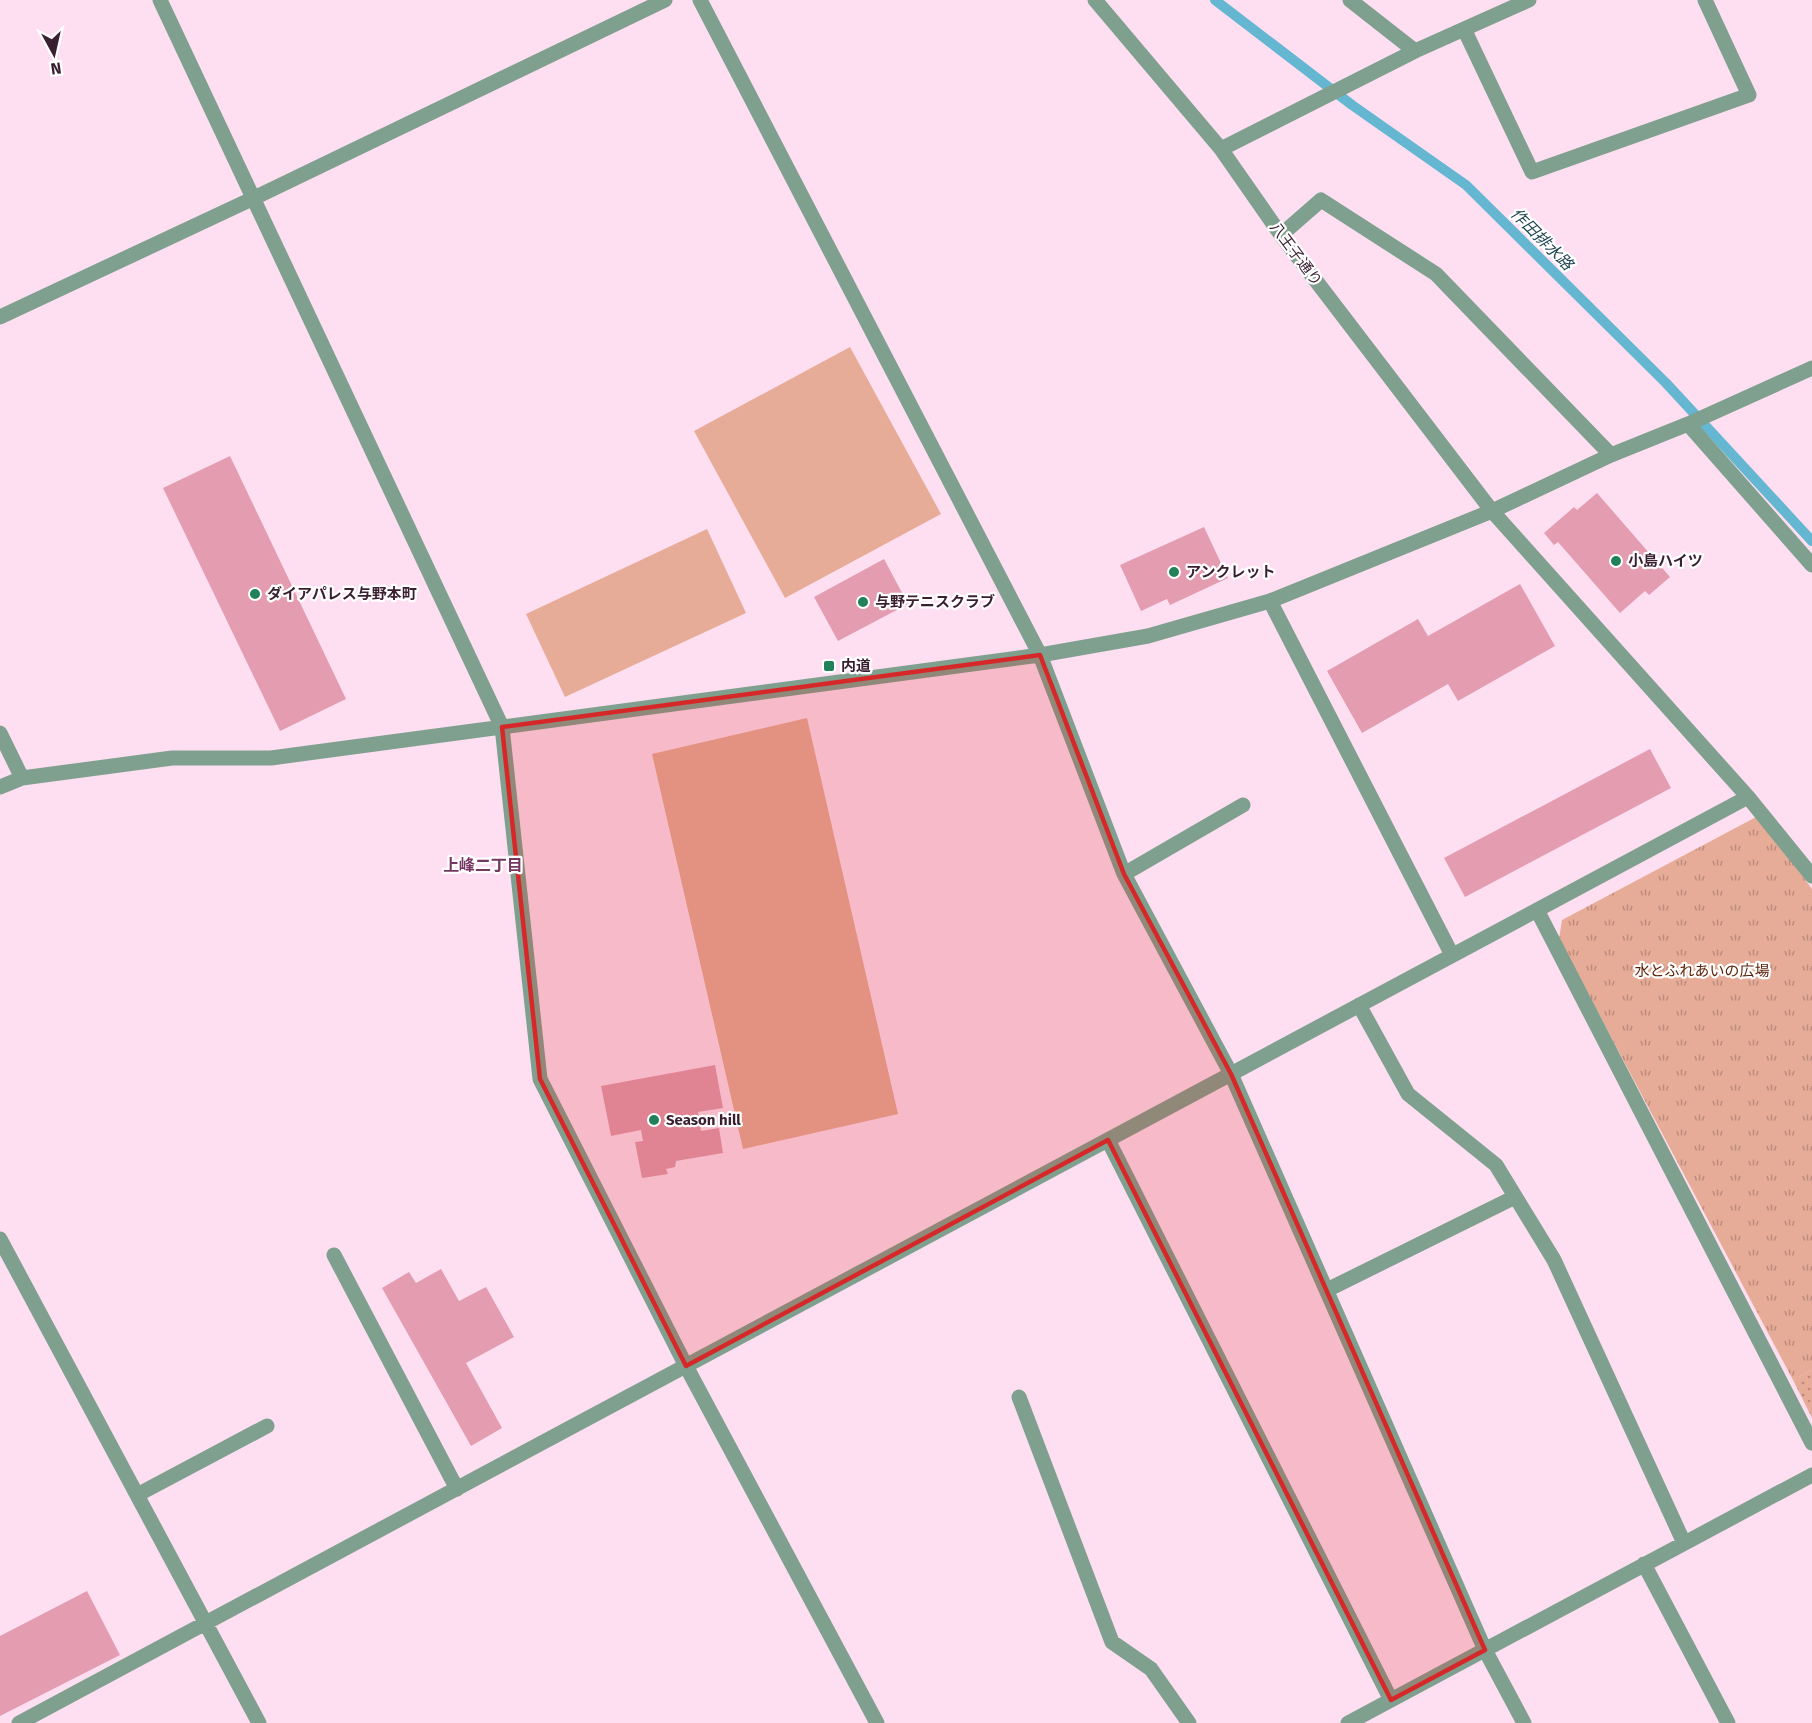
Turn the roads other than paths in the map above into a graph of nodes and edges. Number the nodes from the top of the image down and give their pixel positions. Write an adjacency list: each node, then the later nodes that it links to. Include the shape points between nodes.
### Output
1 (160, 0): 11 (street)
2 (665, 0): 11 (street)
3 (700, 0): 20 (street)
4 (1095, 0): 10 (street, 八王子通り)
5 (1350, 0): 9 (street)
6 (1529, 0): 8 (street)
7 (1705, 0): 8 (street, via 1749,95 1532,172)
8 (1464, 29): 9 (street)
9 (1415, 51): 10 (street)
10 (1221, 149): 12 (street, 八王子通り)
11 (254, 198): 13 (street); 21 (street)
12 (1281, 235): 16 (street, via 1321,200 1436,274); 17 (street, 八王子通り)
13 (0, 317)
14 (1812, 368): 15 (street)
15 (1688, 424): 16 (street); 18 (street)
16 (1611, 455): 17 (street)
17 (1492, 511): 19 (street); 25 (street, 八王子通り)
18 (1812, 565)
19 (1270, 601): 20 (street, via 1148,636); 30 (street)
20 (1040, 654): 21 (street); 27 (street)
21 (502, 727): 23 (street, via 271,758 172,758); 38 (street, via 540,1079)
22 (0, 733): 23 (street)
23 (22, 778): 24 (street)
24 (0, 787)
25 (1748, 798): 28 (street, 八王子通り); 29 (street)
26 (1243, 805): 27 (street)
27 (1124, 873): 32 (street)
28 (1812, 876)
29 (1537, 910): 30 (street); 41 (street)
30 (1452, 956): 31 (street)
31 (1359, 1005): 32 (street); 34 (street, via 1408,1094 1496,1165)
32 (1231, 1074): 33 (street); 37 (street)
33 (1108, 1140): 38 (street); 49 (street)
34 (1515, 1197): 37 (street); 45 (street, via 1554,1260)
35 (0, 1239): 44 (street)
36 (334, 1255): 43 (street)
37 (1326, 1290): 48 (street)
38 (686, 1366): 43 (street); 52 (street)
39 (1019, 1397): 53 (street, via 1112,1642 1151,1669)
40 (267, 1426): 44 (street)
41 (1812, 1443)
42 (1812, 1475): 45 (street)
43 (457, 1489): 47 (street)
44 (137, 1495): 47 (street)
45 (1684, 1543): 46 (street)
46 (1644, 1564): 48 (street); 56 (street)
47 (206, 1623): 50 (street); 51 (street)
48 (1485, 1650): 49 (street); 55 (street)
49 (1391, 1700): 54 (street)
50 (19, 1723)
51 (259, 1723)
52 (877, 1723)
53 (1189, 1723)
54 (1348, 1723)
55 (1524, 1723)
56 (1728, 1723)

